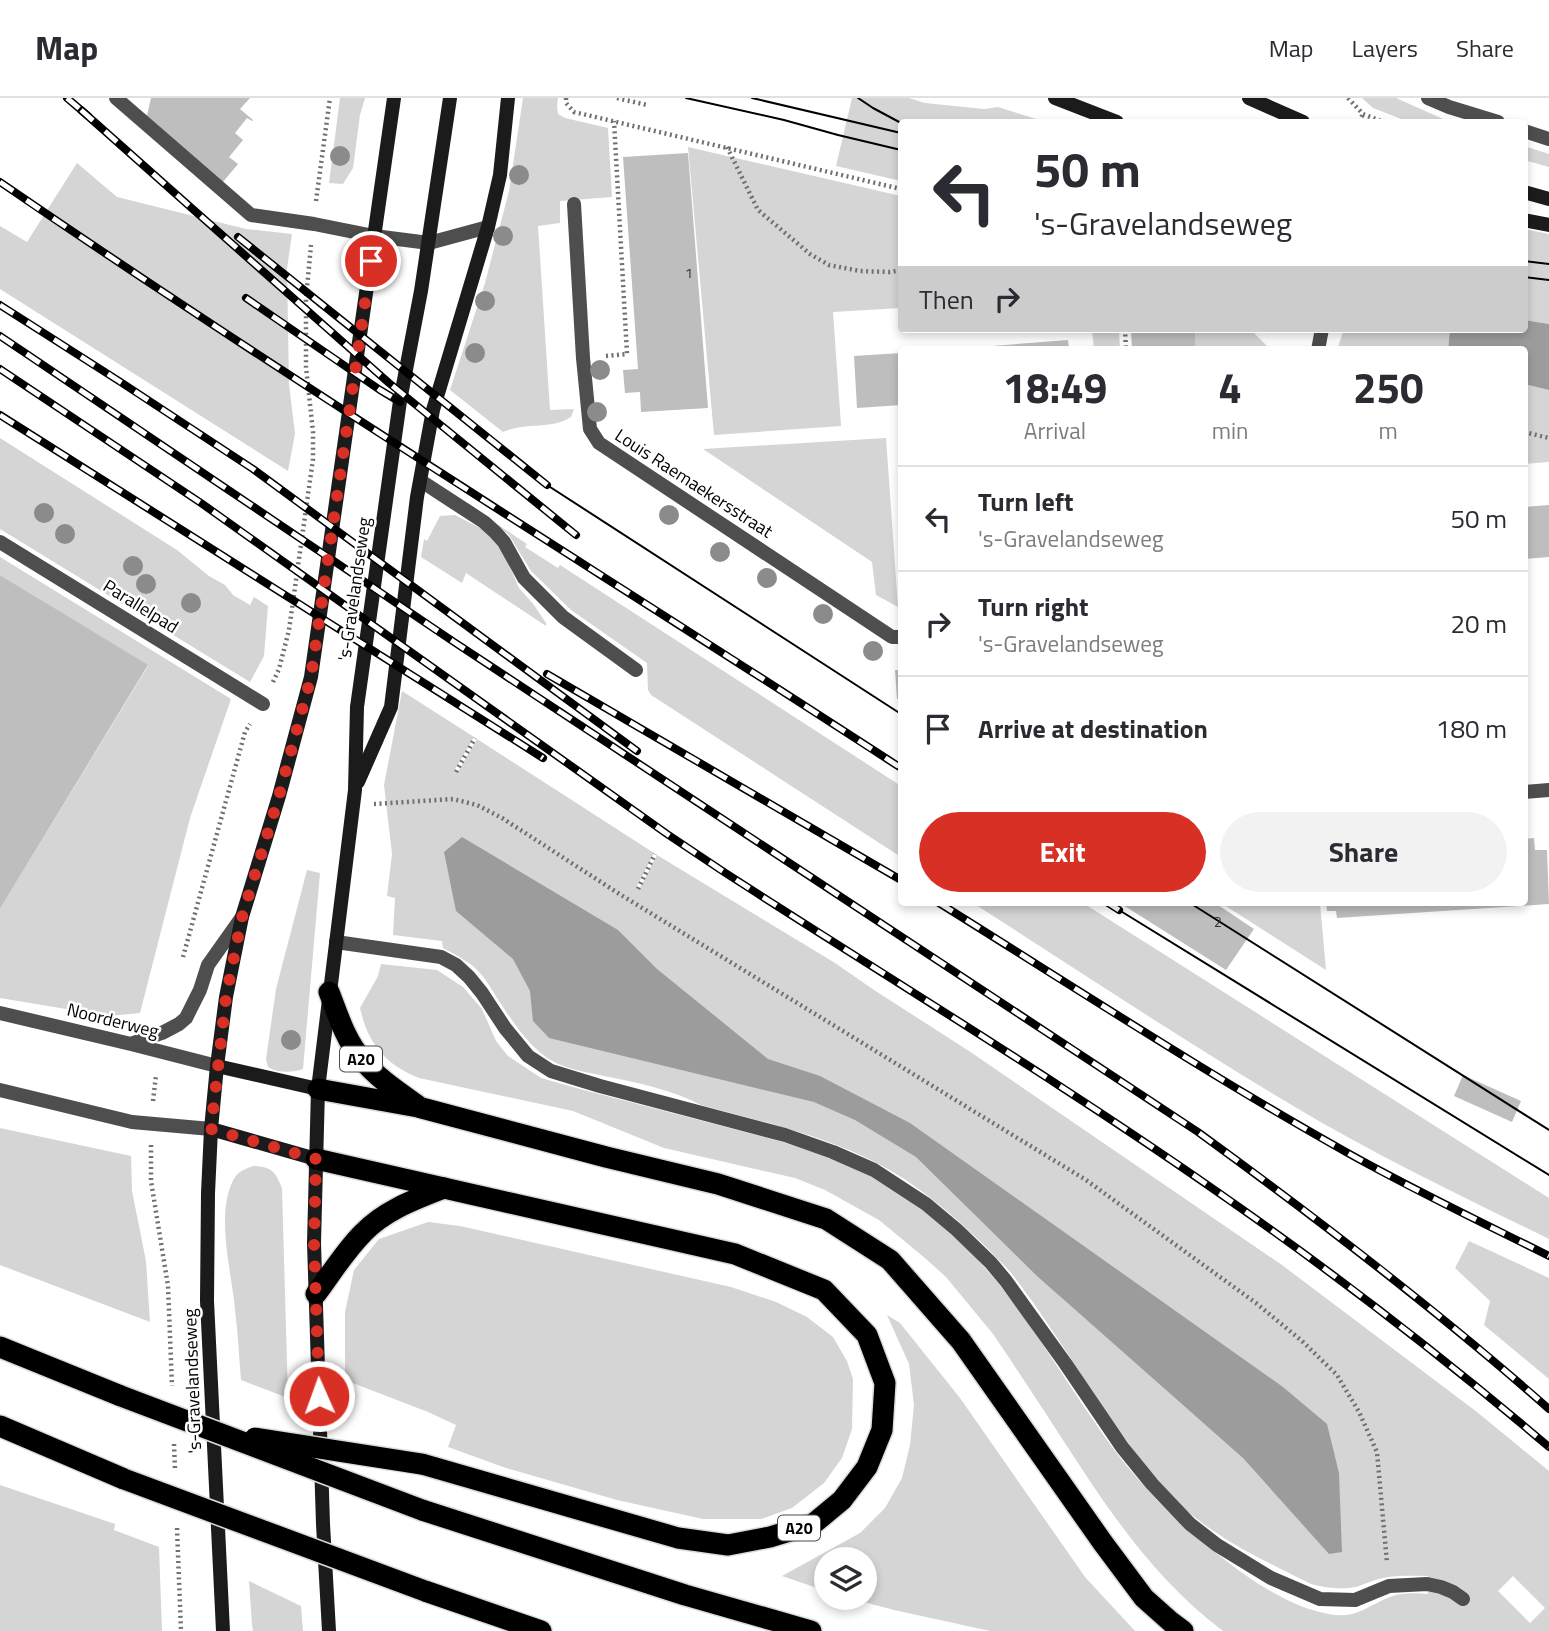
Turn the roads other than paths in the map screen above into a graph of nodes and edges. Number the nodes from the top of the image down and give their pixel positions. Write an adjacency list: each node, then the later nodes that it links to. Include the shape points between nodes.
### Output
1 (116, 98): 19 (street, via 251,215)
2 (394, 98): 19 (main road, 's-Gravelandseweg)
3 (450, 98): 20 (main road, 's-Gravelandseweg)
4 (508, 98): 18 (main road, via 500,175)
5 (1055, 98): 8 (main road)
6 (1248, 98): 9 (main road)
7 (1428, 98): 10 (street)
8 (1109, 119)
9 (1296, 119)
10 (1488, 119)
11 (1528, 132): 12 (street)
12 (1549, 139)
13 (1528, 193): 14 (main road)
14 (1549, 199)
15 (574, 204): 23 (street, Louis Raemaekersstraat, via 590,429 599,443)
16 (1528, 221): 17 (main road)
17 (1549, 225)
18 (488, 227): 20 (street); 21 (main road, via 433,410)
19 (374, 236): 20 (street); 29 (main road, 's-Gravelandseweg, via 311,677)
20 (429, 243): 28 (main road, 's-Gravelandseweg, via 400,401 357,707)
21 (421, 481): 24 (street, via 484,522 504,542 524,578 563,617); 28 (main road, via 391,707)
22 (0, 542): 25 (street, Parallelpad)
23 (898, 637)
24 (636, 670)
25 (263, 704)
26 (1549, 790): 27 (street)
27 (1528, 792)
28 (354, 797): 30 (main road, 's-Gravelandseweg)
29 (242, 917): 33 (street, via 208,965 186,1018); 34 (main road, 's-Gravelandseweg)
30 (336, 943): 31 (main road, 's-Gravelandseweg); 45 (street, via 441,957 456,965 482,993 516,1043 551,1071 785,1136 874,1170 909,1192 941,1216 1006,1281 1152,1484 1217,1545 1271,1578 1320,1599 1355,1600 1389,1586 1427,1584)
31 (329, 992): 35 (main road, 's-Gravelandseweg); 37 (highway, A20, via 361,1059)
32 (0, 1013): 33 (street, Noorderweg)
33 (131, 1044): 34 (street, Noorderweg)
34 (217, 1066): 35 (main road); 38 (main road, 's-Gravelandseweg)
35 (318, 1088): 37 (highway, A20); 39 (main road, 's-Gravelandseweg)
36 (0, 1090): 38 (street, via 132,1122)
37 (418, 1107): 50 (highway, A20, via 778,1203 826,1219 890,1261 961,1341 1144,1598)
38 (211, 1129): 39 (main road); 47 (main road, 's-Gravelandseweg, via 207,1301)
39 (316, 1159): 40 (highway, A20); 41 (main road, 's-Gravelandseweg)
40 (444, 1188): 41 (highway, via 376,1221); 44 (highway, A20, bridge, via 735,1254 824,1290 867,1335 885,1383 882,1430 867,1467 842,1500 813,1524 729,1545 678,1538 422,1464)
41 (316, 1294): 48 (main road, 's-Gravelandseweg)
42 (0, 1347): 44 (highway, A20, bridge)
43 (0, 1426): 46 (highway, bridge, via 124,1479)
44 (212, 1432): 49 (highway, A20, bridge, via 422,1510)
45 (1463, 1599)
46 (534, 1630)
47 (223, 1631)
48 (329, 1631)
49 (811, 1631)
50 (1183, 1631)

